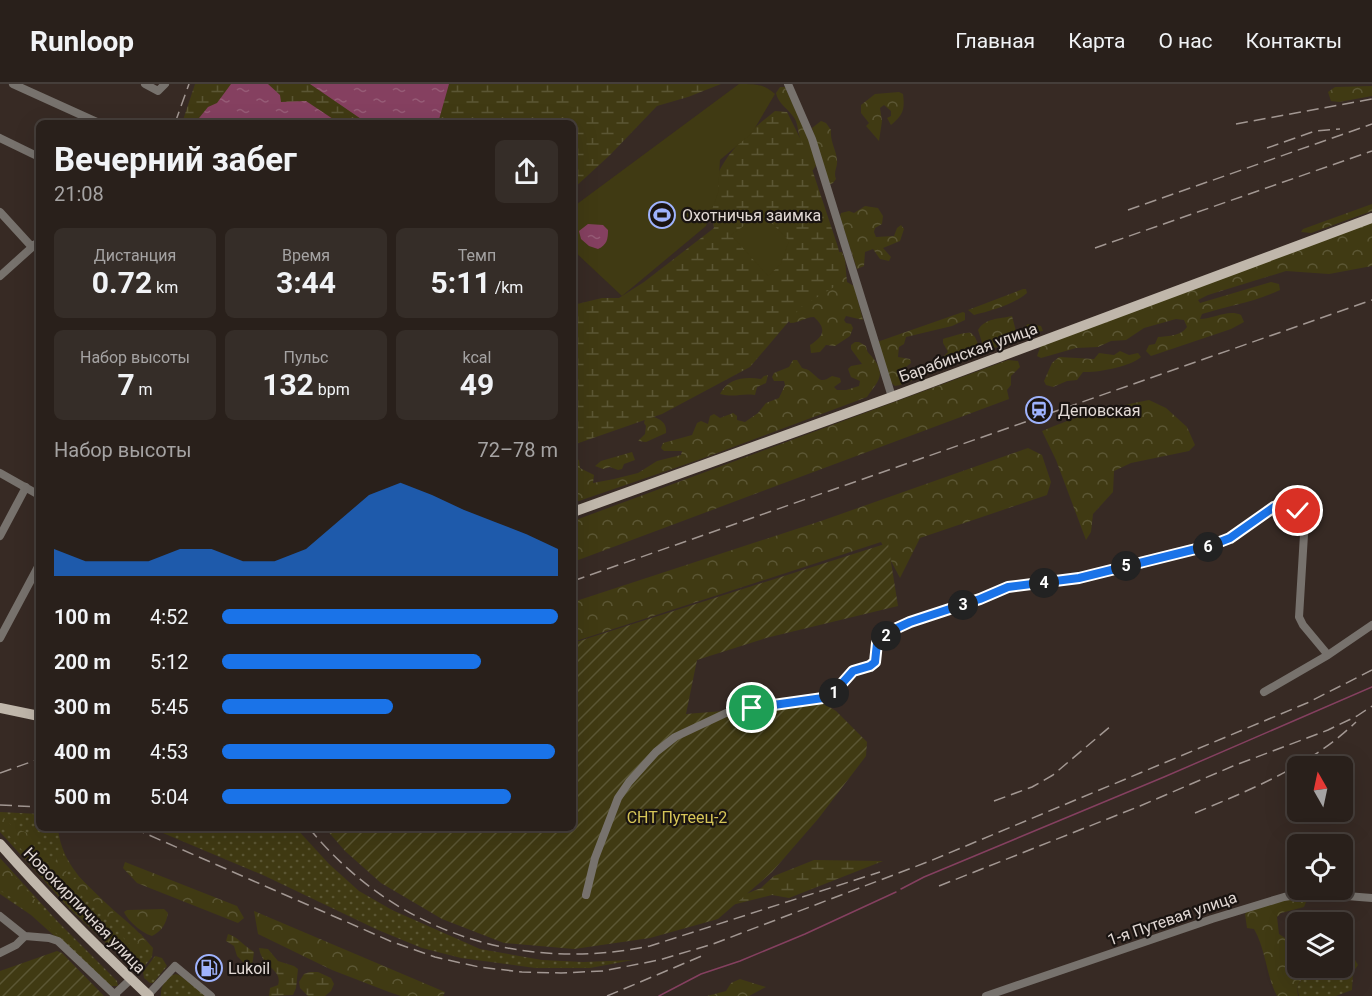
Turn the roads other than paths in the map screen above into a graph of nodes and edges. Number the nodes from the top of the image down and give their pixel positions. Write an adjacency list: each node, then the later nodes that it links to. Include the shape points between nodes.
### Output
1 (13, 84): 5 (street)
2 (145, 84): 3 (street, via 158,91)
3 (165, 84)
4 (788, 84): 13 (street, via 812,139)
5 (92, 120)
6 (0, 138): 7 (street)
7 (36, 156)
8 (0, 212): 11 (street)
9 (1372, 218): 13 (main road, Барабинская улица)
10 (36, 244): 11 (street)
11 (32, 247): 12 (street)
12 (0, 276)
13 (892, 397): 17 (main road, Барабинская улица)
14 (0, 473): 15 (street)
15 (26, 488): 16 (street); 18 (street)
16 (36, 493)
17 (576, 511)
18 (0, 536)
19 (36, 571): 21 (street)
20 (1372, 626): 22 (street)
21 (0, 638)
22 (1328, 655): 23 (street); 27 (street, via 1299,617 1304,513 1280,505 1230,538 1212,545 1079,578 1008,587 897,628 877,643 875,662 853,671 830,697 726,713 675,737 656,752 618,798 595,858)
23 (1264, 692)
24 (0, 708): 25 (main road)
25 (36, 715)
26 (0, 844): 32 (main road, Новокирпичная улица, via 46,896)
27 (586, 895)
28 (1372, 898): 36 (street, 1-я Путевая улица, via 1293,894)
29 (0, 916): 30 (street)
30 (25, 936): 31 (street); 33 (street, via 58,941)
31 (0, 953)
32 (131, 979): 33 (street); 34 (main road, Новокирпичная улица)
33 (115, 995)
34 (148, 995): 35 (street, via 175,966)
35 (211, 996)
36 (986, 996)

